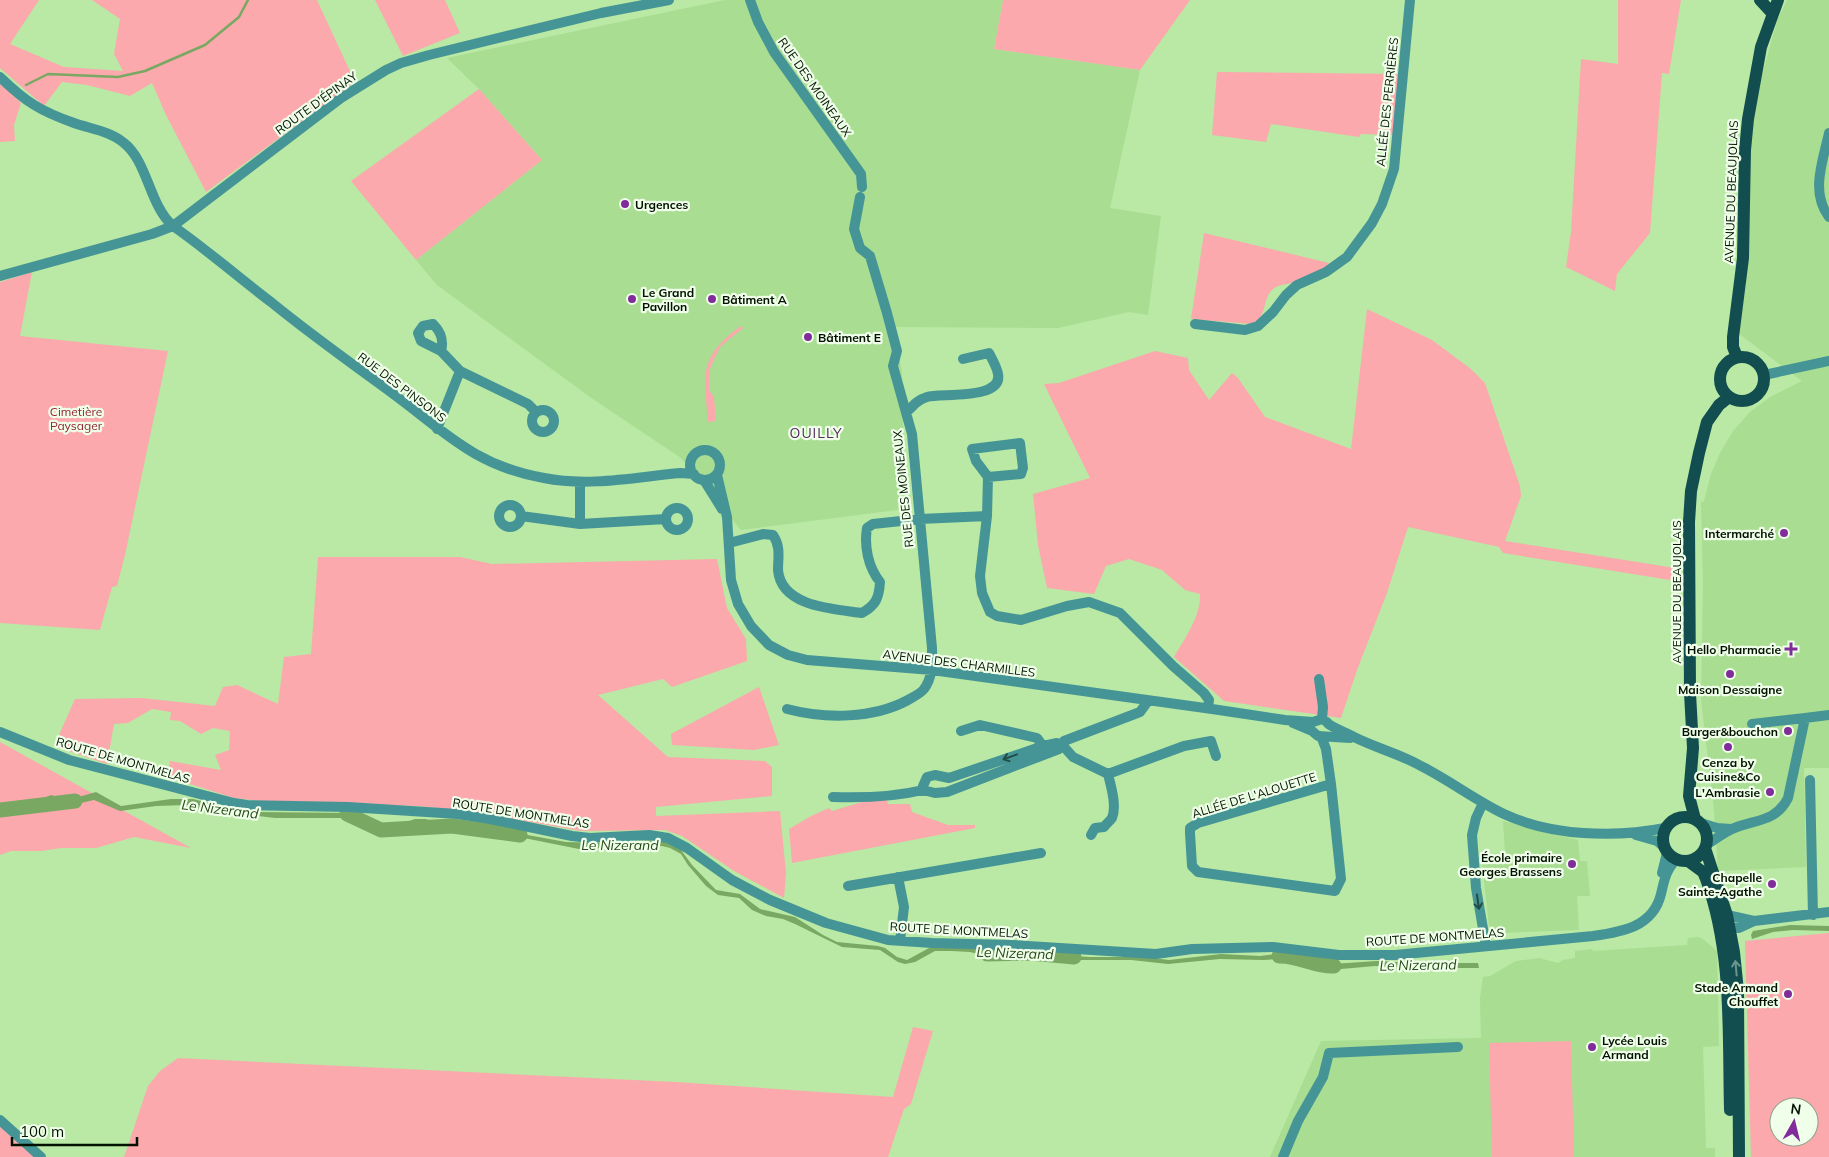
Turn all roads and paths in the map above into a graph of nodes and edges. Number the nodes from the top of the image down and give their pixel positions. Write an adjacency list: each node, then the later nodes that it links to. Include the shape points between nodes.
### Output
1 (668, 0): 10 (street, ROUTE D'ÉPINAY, via 600,13 401,63 341,98)
2 (750, 0): 21 (street, RUE DES MOINEAUX, via 774,52 860,174 861,192 854,229 860,248 870,256 887,314 897,351 893,366)
3 (1410, 0): 12 (street, ALLÉE DES PERRIÈRES, via 1394,169 1372,223 1346,257 1286,294 1258,326 1245,330)
4 (1760, 0): 6 (main road)
5 (1778, 0): 6 (main road, AVENUE DU BEAUJOLAIS)
6 (1772, 13): 14 (main road, AVENUE DU BEAUJOLAIS, via 1761,47 1748,119 1743,258 1733,337)
7 (0, 77): 10 (street, RUE DES PINSONS, via 39,109 123,141 136,158)
8 (1829, 133): 9 (street, via 1818,186)
9 (1829, 217)
10 (172, 226): 11 (street, ROUTE D'ÉPINAY); 22 (street, RUE DES PINSONS)
11 (0, 276)
12 (1195, 324)
13 (441, 351): 17 (street)
14 (1737, 357): 18 (main road, via 1749,358 1759,366); 19 (main road, via 1723,367 1720,375 1723,391)
15 (963, 359): 21 (street, via 989,352 998,375 996,383 988,390 958,396 928,396 916,401)
16 (1829, 361): 18 (street)
17 (460, 371): 20 (street, via 528,404); 22 (street)
18 (1764, 376): 19 (main road, via 1756,396 1747,400)
19 (1729, 397): 56 (main road, AVENUE DU BEAUJOLAIS, via 1707,422 1691,491 1690,693 1693,754)
20 (536, 412)
21 (906, 413): 32 (street, RUE DES MOINEAUX, via 912,434)
22 (437, 429): 27 (street, RUE DES PINSONS, via 473,454 510,470 546,479)
23 (692, 469): 24 (street, via 693,458 698,452 710,451 720,460); 26 (street); 27 (street, RUE DES PINSONS)
24 (717, 475): 26 (street); 30 (street, AVENUE DES CHARMILLES)
25 (988, 477): 25 (street, via 972,449 1020,443 1021,474); 29 (street)
26 (704, 480): 30 (street, AVENUE DES CHARMILLES)
27 (580, 482): 33 (street)
28 (521, 516): 33 (street)
29 (987, 516): 32 (street); 38 (street, via 980,576 982,593 990,612 1021,620 1089,602 1120,613 1204,693 1209,700)
30 (727, 517): 34 (street, AVENUE DES CHARMILLES)
31 (666, 519): 33 (street)
32 (920, 519): 34 (street, via 873,524 867,528 865,538 870,566 880,582 880,594 873,607 862,613 800,601 787,592 778,570 780,558 772,536 763,534); 35 (street, RUE DES MOINEAUX)
33 (580, 524)
34 (728, 543): 35 (street, AVENUE DES CHARMILLES, via 731,580 738,604 770,645 788,655 807,660)
35 (932, 670): 37 (street, AVENUE DES CHARMILLES); 39 (street, via 923,690 898,706 877,712 833,716)
36 (1319, 680): 42 (street, via 1323,708)
37 (1148, 701): 38 (street, AVENUE DES CHARMILLES); 48 (street, via 1140,712)
38 (1208, 708): 42 (street, AVENUE DES CHARMILLES)
39 (787, 709)
40 (1829, 714): 41 (street)
41 (1805, 718): 43 (street); 61 (street, via 1783,808 1774,815)
42 (1319, 724): 46 (street, AVENUE DES CHARMILLES, via 1316,735); 47 (street, AVENUE DES CHARMILLES)
43 (1752, 724)
44 (961, 731): 49 (street, via 980,725 1037,738)
45 (0, 732): 74 (street, ROUTE DE MONTMELAS, via 75,762 234,803 458,814 572,836 648,835 668,838 732,880 770,900 826,923)
46 (1323, 736): 47 (street, AVENUE DES CHARMILLES); 53 (street)
47 (1358, 739): 57 (street, AVENUE DES CHARMILLES, via 1423,766)
48 (1061, 745): 49 (street); 51 (street, via 1073,757); 54 (street, via 947,792)
49 (1043, 746): 54 (street, one-way to 54, via 949,778 927,777)
50 (1216, 756): 51 (street, via 1211,738)
51 (1108, 774): 63 (street, via 1112,786 1112,817 1104,827 1095,828)
52 (1810, 780): 71 (street)
53 (1331, 784): 53 (street, ALLÉE DE L'ALOUETTE, via 1341,879 1335,891 1198,872 1192,866 1190,828 1198,823)
54 (923, 790): 55 (street, via 902,795)
55 (833, 796)
56 (1689, 796): 58 (main road, AVENUE DU BEAUJOLAIS); 59 (main road, AVENUE DU BEAUJOLAIS)
57 (1483, 803): 62 (street, AVENUE DES CHARMILLES, via 1505,814 1556,830); 75 (street, one-way to 75, via 1472,835 1476,888)
58 (1674, 819): 59 (main road, via 1688,817); 60 (main road)
59 (1698, 821): 61 (street, via 1716,828); 64 (main road, via 1706,834)
60 (1665, 828): 62 (street, AVENUE DES CHARMILLES); 66 (main road, via 1663,834)
61 (1731, 829): 64 (street)
62 (1628, 833): 66 (street, AVENUE DES CHARMILLES, via 1657,841)
63 (1091, 835)
64 (1705, 847): 66 (main road, via 1698,857); 70 (main road)
65 (1041, 854): 67 (street)
66 (1674, 855): 73 (main road, via 1702,872); 75 (street, ROUTE DE MONTMELAS, via 1655,909 1634,927 1593,936)
67 (898, 877): 68 (street); 74 (street, via 904,907)
68 (848, 886)
69 (1829, 912): 71 (street)
70 (1727, 915): 72 (street); 73 (main road)
71 (1813, 915): 72 (street)
72 (1754, 922): 73 (street)
73 (1726, 936): 80 (main road); 81 (main road, one-way to 73, via 1738,991)
74 (900, 941): 75 (street, ROUTE DE MONTMELAS, via 1156,954 1192,949 1273,947 1366,956)
75 (1486, 946)
76 (1458, 1047): 79 (street, via 1329,1053 1323,1077 1298,1121)
77 (0, 1120): 78 (street)
78 (41, 1157)
79 (1283, 1157)
80 (1731, 1157)
81 (1739, 1157)

